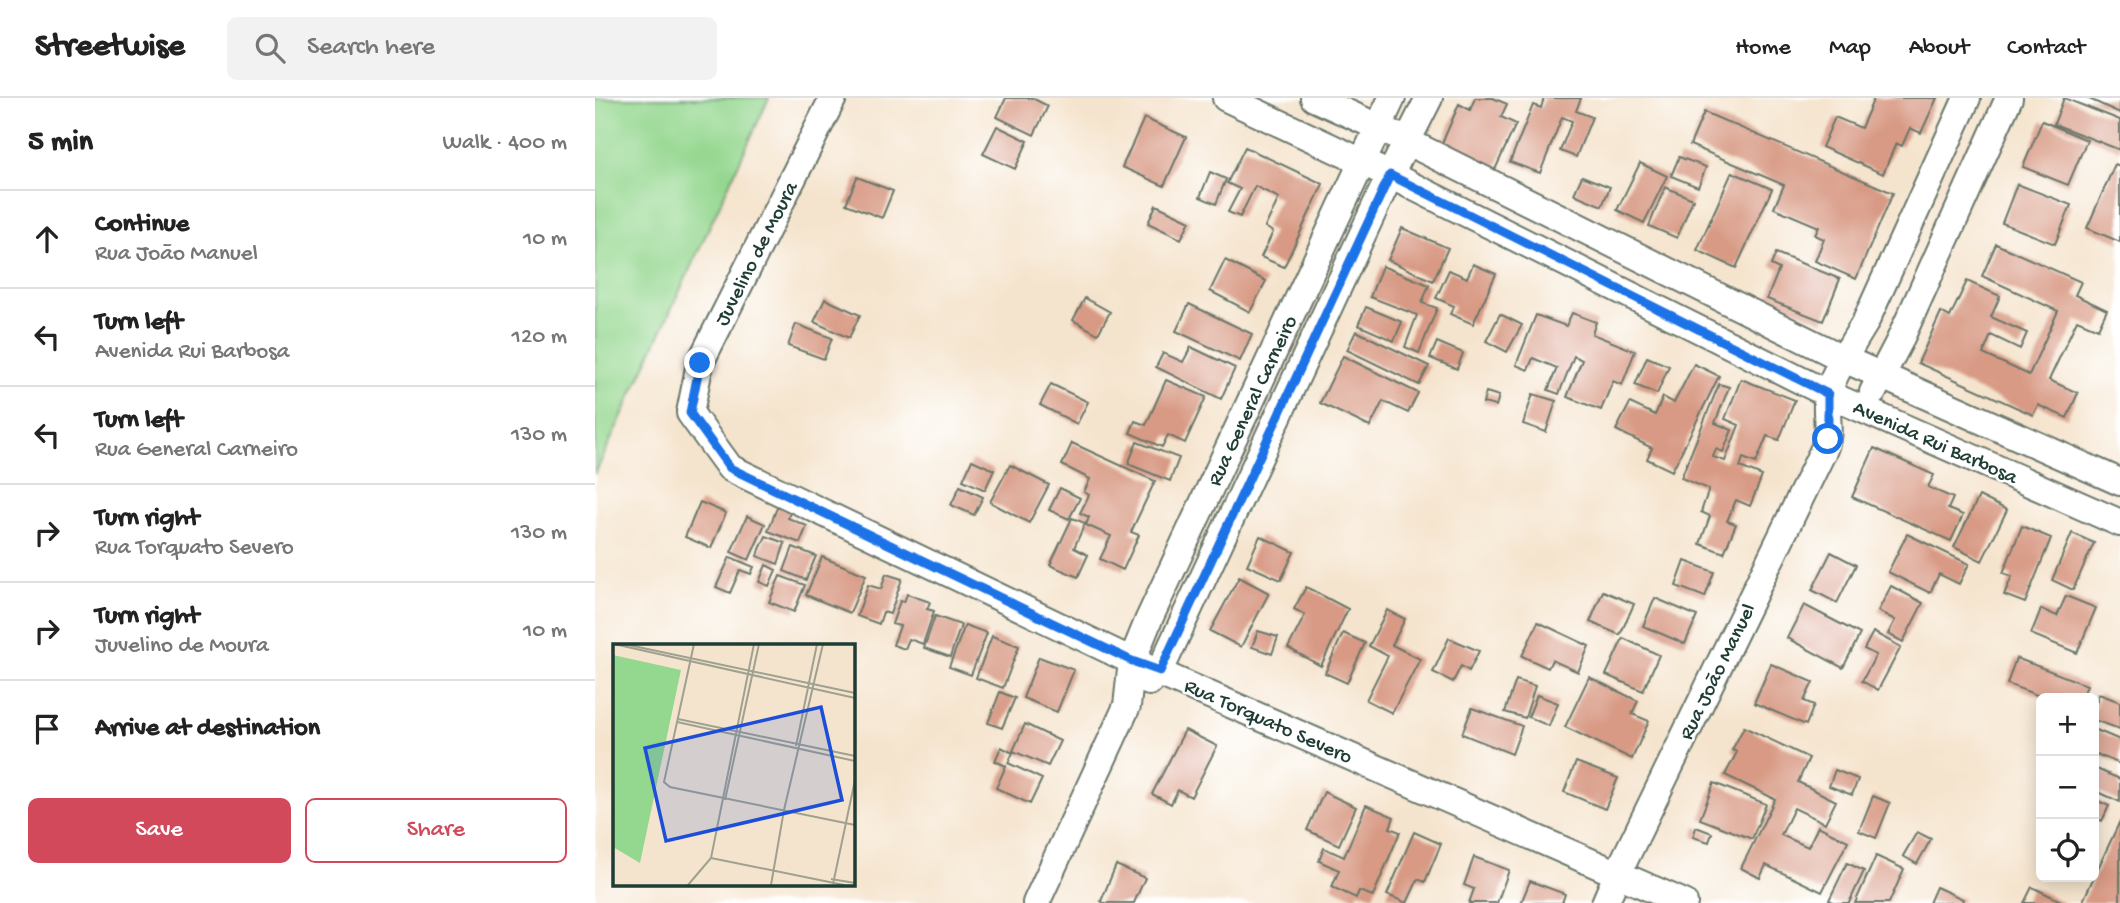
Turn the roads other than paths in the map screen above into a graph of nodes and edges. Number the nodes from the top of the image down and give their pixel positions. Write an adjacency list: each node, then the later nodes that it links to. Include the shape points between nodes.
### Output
1 (833, 98): 18 (street, Juvelino de Moura, via 700,363)
2 (1226, 98): 10 (street, Avenida Rui Barbosa)
3 (1314, 98): 8 (street, Avenida Rui Barbosa)
4 (1392, 98): 8 (street, Rua General Carneiro)
5 (1429, 98): 9 (street, Rua General Carneiro)
6 (1967, 98): 14 (street, Rua João Manuel, via 1865,323)
7 (2006, 99): 15 (street, Rua João Manuel)
8 (1378, 127): 9 (street, Avenida Rui Barbosa); 10 (street, Rua General Carneiro)
9 (1408, 142): 11 (street, Rua General Carneiro); 12 (street, Avenida Rui Barbosa)
10 (1362, 162): 11 (street, Avenida Rui Barbosa); 22 (street, Rua General Carneiro)
11 (1390, 175): 13 (street, Avenida Rui Barbosa); 23 (street, Rua General Carneiro)
12 (1623, 248): 13 (street); 14 (street, Avenida Rui Barbosa)
13 (1606, 283): 16 (street, Avenida Rui Barbosa)
14 (1844, 359): 15 (street, Avenida Rui Barbosa); 16 (street, Rua João Manuel)
15 (1882, 376): 17 (street, Rua João Manuel); 20 (street, Avenida Rui Barbosa)
16 (1828, 394): 17 (street, Avenida Rui Barbosa); 19 (street, Rua João Manuel)
17 (1863, 409): 19 (street, Rua João Manuel); 21 (street, Avenida Rui Barbosa)
18 (690, 413): 22 (street, Rua Torquato Severo, via 730,468)
19 (1828, 439): 25 (street, Rua João Manuel)
20 (2118, 481): 21 (street)
21 (2111, 519)
22 (1132, 661): 23 (street, Rua Torquato Severo); 24 (street, Rua General Carneiro)
23 (1160, 671): 24 (street, Rua General Carneiro); 25 (street, Rua Torquato Severo)
24 (1127, 706): 26 (street, Rua General Carneiro)
25 (1617, 875): 27 (street, Rua João Manuel); 28 (street, Rua Torquato Severo)
26 (1036, 903)
27 (1605, 903)
28 (1684, 903)

